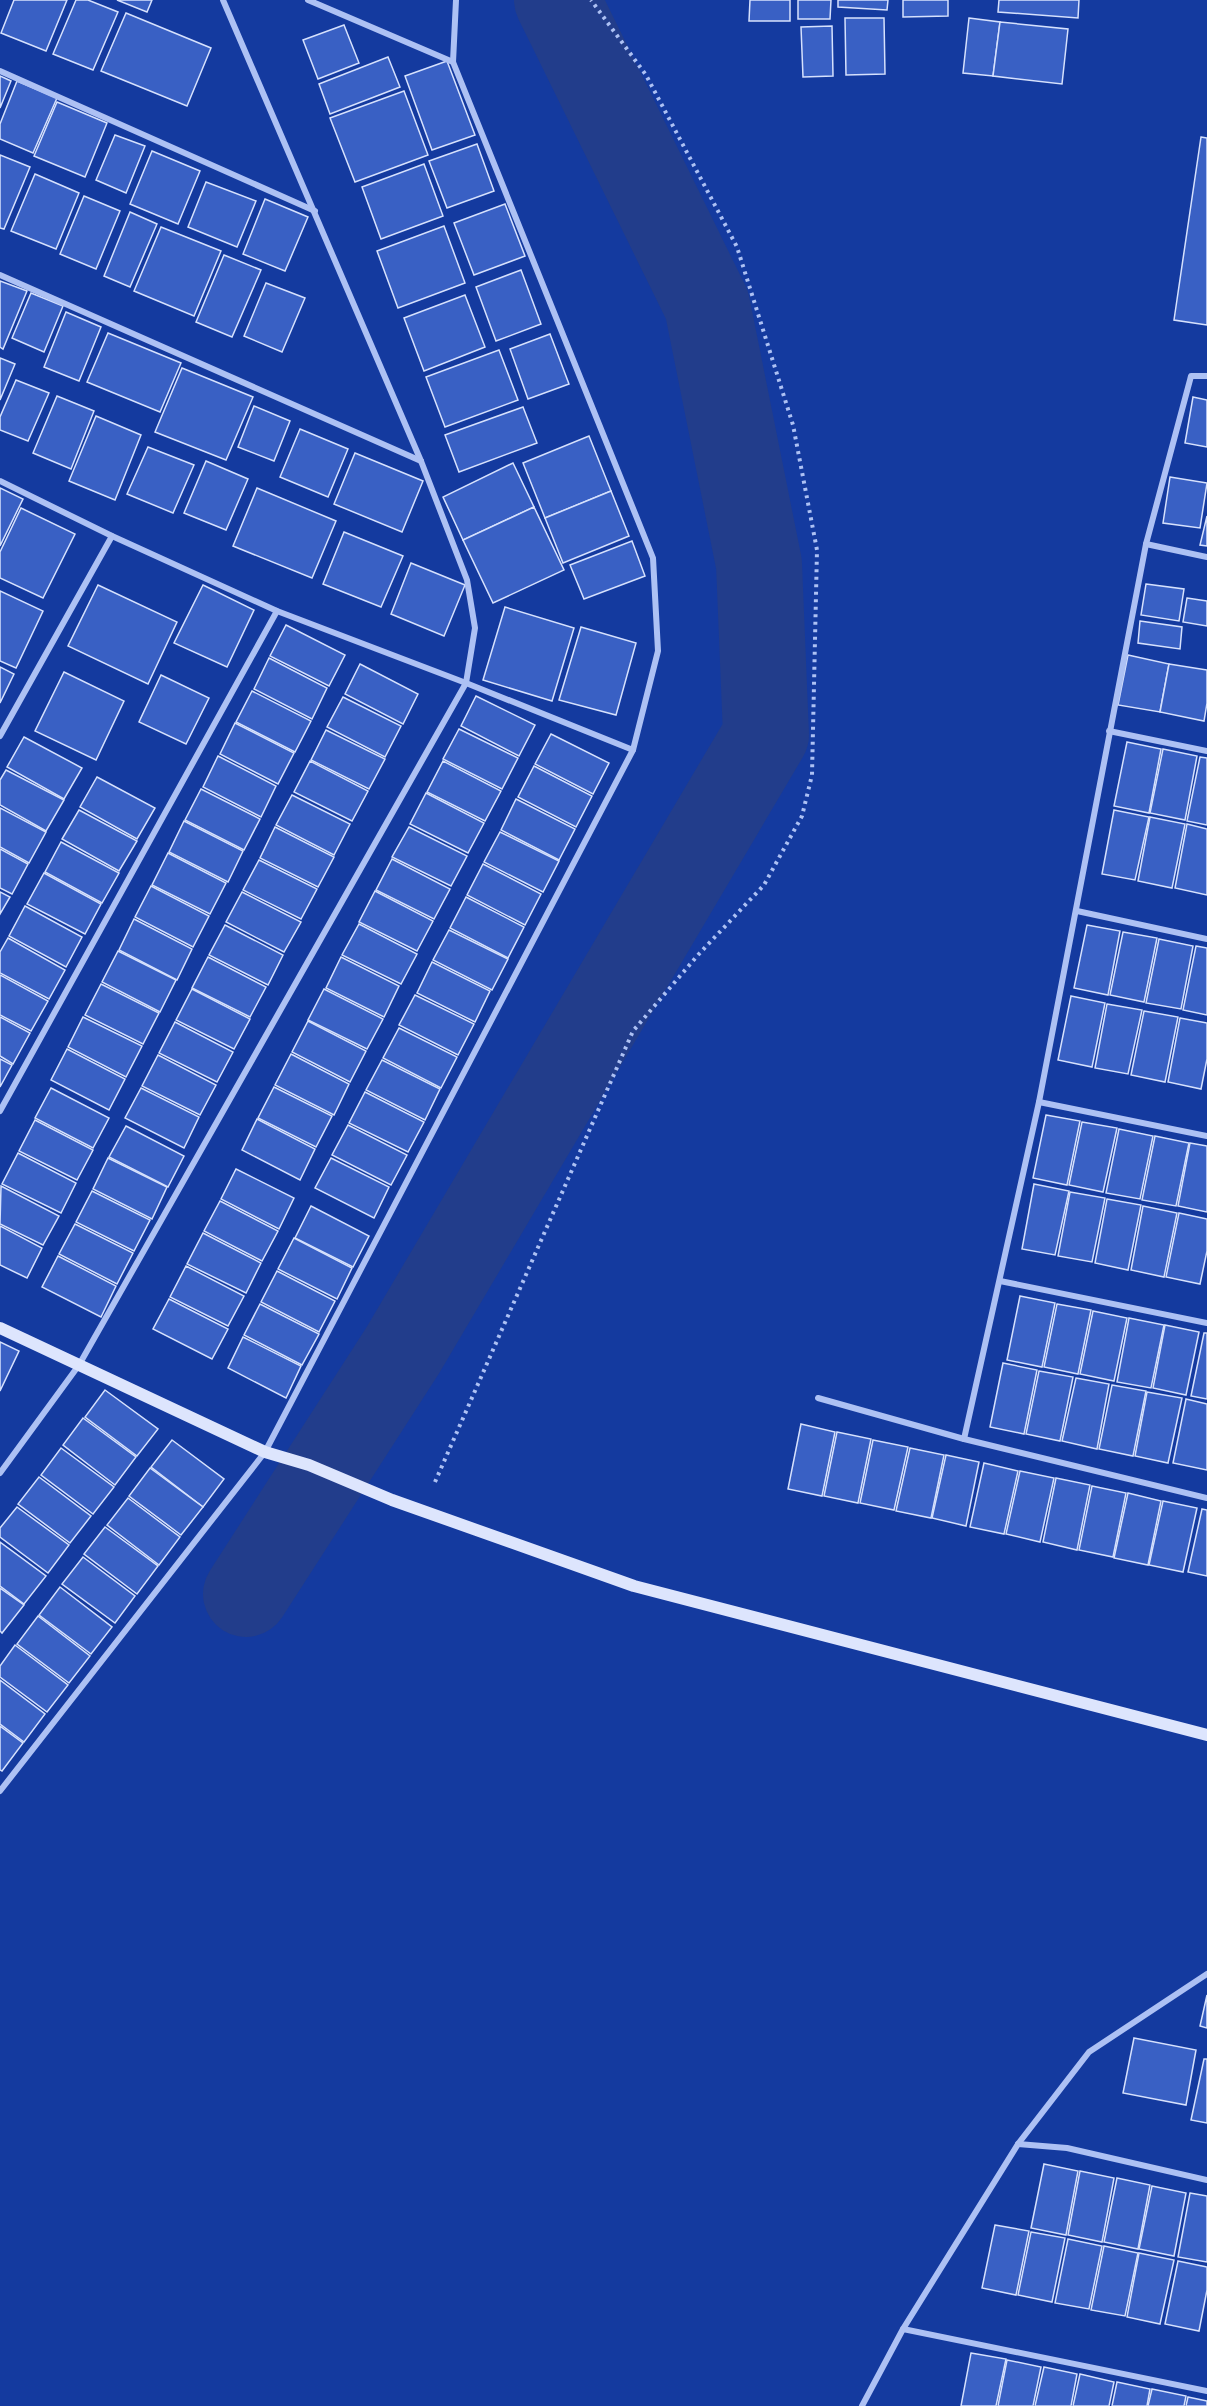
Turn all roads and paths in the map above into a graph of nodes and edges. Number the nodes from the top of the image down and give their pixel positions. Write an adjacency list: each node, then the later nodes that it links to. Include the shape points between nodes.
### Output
1 (223, 0): 7 (street)
2 (308, 0): 5 (street)
3 (456, 0): 5 (street)
4 (591, 0): 35 (path, via 646,75 737,247 793,425 817,550 812,775 802,816 764,885 633,1031)
5 (453, 62): 19 (street, via 653,558 658,651)
6 (0, 70): 7 (street)
7 (315, 211): 10 (street)
8 (0, 275): 10 (street)
9 (1207, 376): 13 (street, via 1191,376)
10 (421, 461): 16 (street, via 467,580 475,628)
11 (0, 481): 12 (street)
12 (112, 536): 15 (street); 18 (street)
13 (1146, 544): 14 (street); 17 (street)
14 (1207, 557)
15 (277, 611): 16 (street); 24 (street)
16 (466, 682): 19 (street); 29 (street)
17 (1109, 731): 20 (street); 21 (street)
18 (0, 736)
19 (633, 750): 32 (street)
20 (1207, 751)
21 (1077, 912): 22 (street); 23 (street)
22 (1207, 939)
23 (1039, 1102): 25 (street); 26 (street)
24 (0, 1111)
25 (1207, 1136)
26 (1000, 1281): 27 (street); 31 (street)
27 (1207, 1323)
28 (0, 1328): 29 (street)
29 (79, 1365): 32 (street); 33 (street)
30 (818, 1398): 31 (street)
31 (964, 1439): 34 (street)
32 (265, 1452): 35 (street); 37 (street)
33 (0, 1473)
34 (1207, 1498)
35 (423, 1510): 36 (street, via 634,1586)
36 (1207, 1735)
37 (0, 1791)
38 (1207, 1974): 39 (street, via 1089,2052)
39 (1018, 2144): 40 (street, via 1067,2148); 41 (street)
40 (1207, 2180)
41 (903, 2329): 42 (street); 43 (street)
42 (1207, 2391)
43 (862, 2406)

